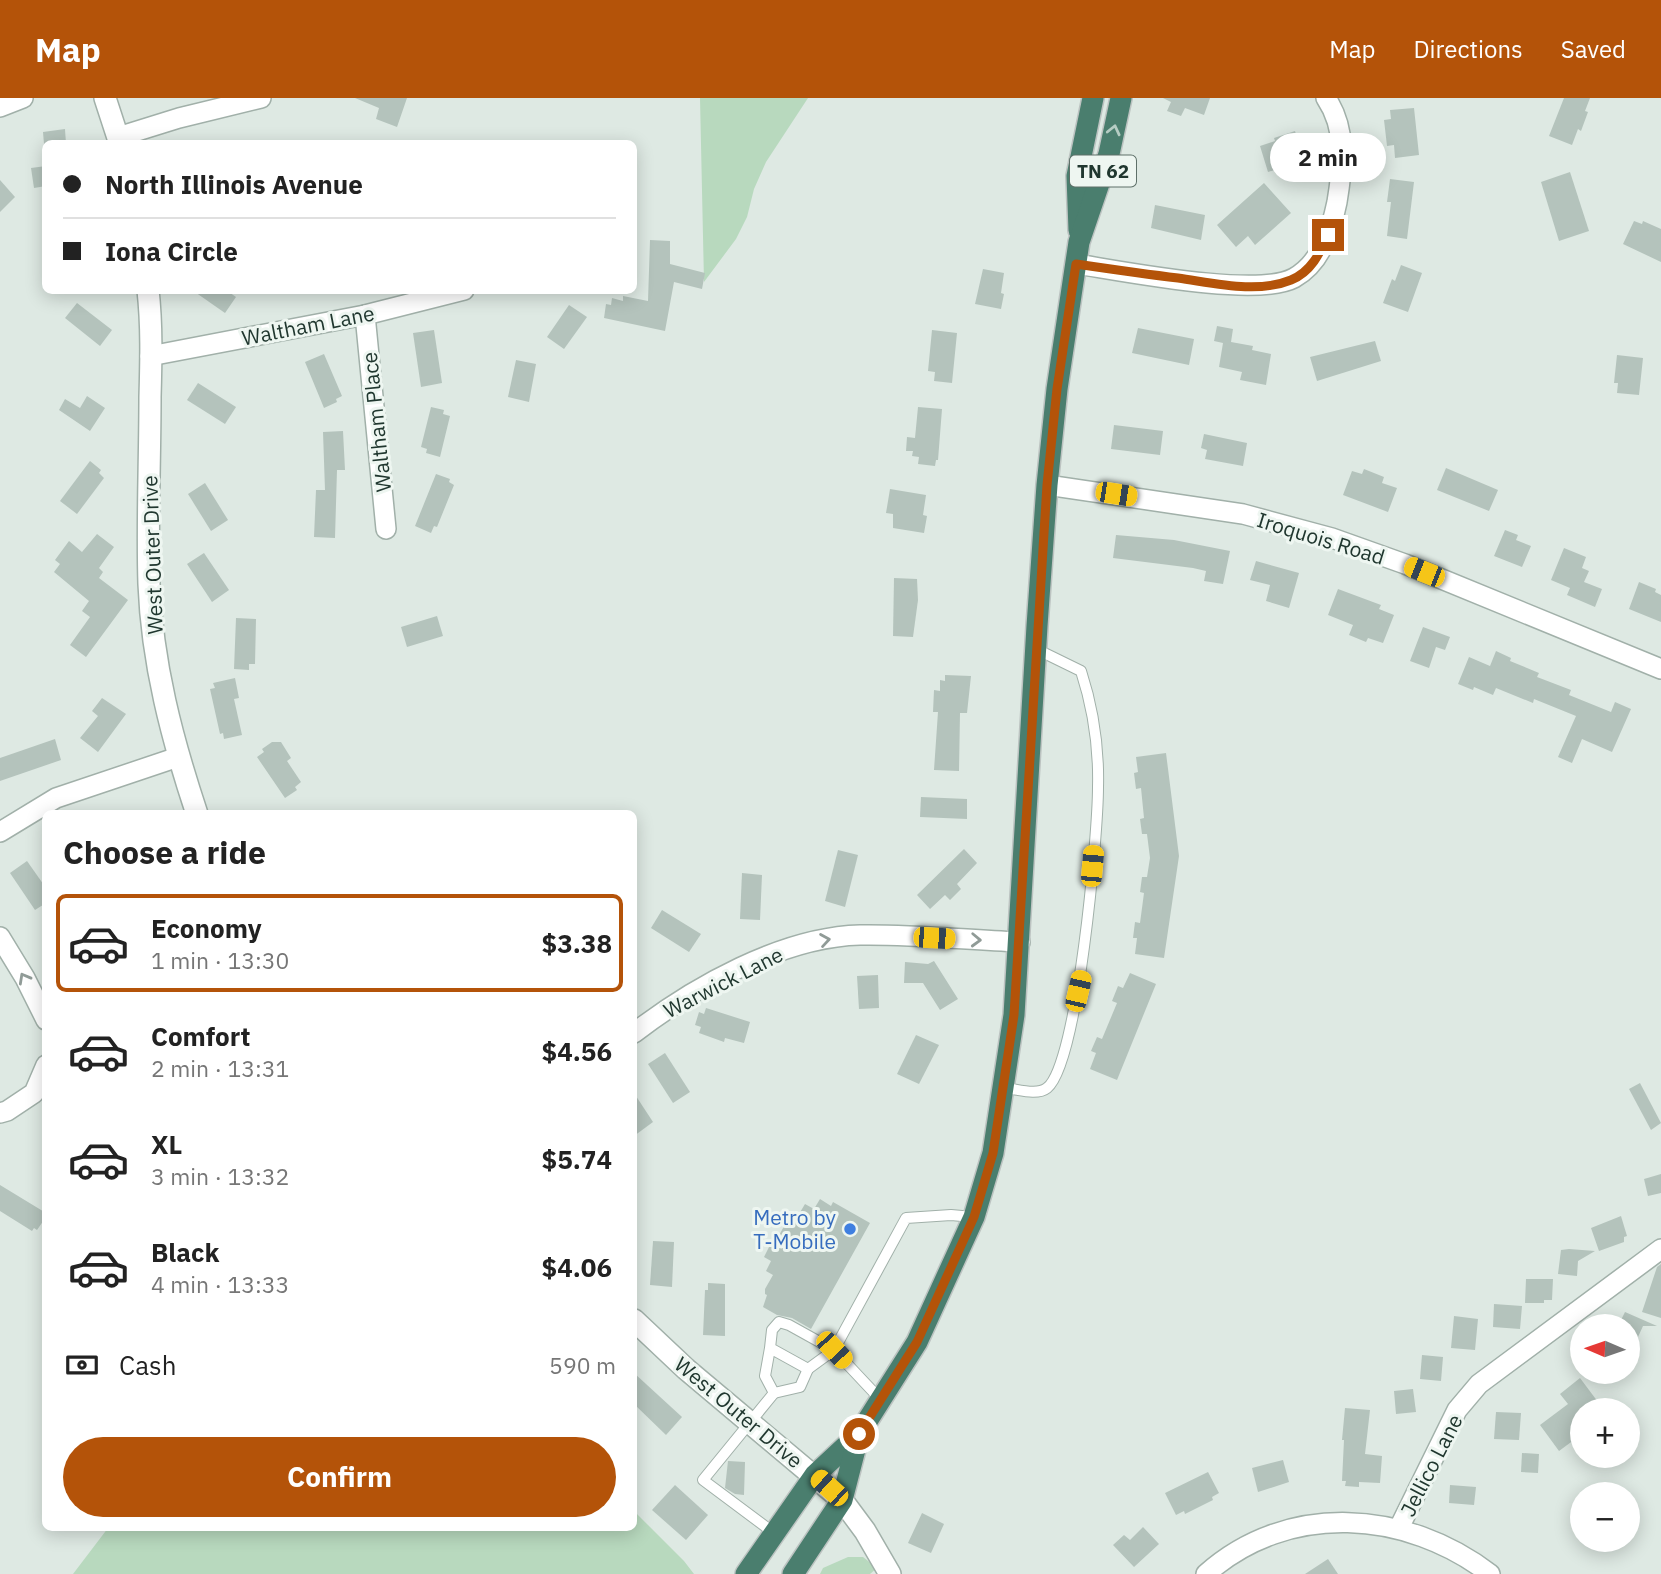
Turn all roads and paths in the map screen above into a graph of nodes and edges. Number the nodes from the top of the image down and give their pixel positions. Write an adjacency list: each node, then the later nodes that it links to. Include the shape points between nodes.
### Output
1 (23, 98): 7 (street)
2 (104, 98): 8 (street)
3 (261, 98): 8 (street, via 179,118)
4 (1093, 98): 9 (highway, TN 62, via 1077,176)
5 (1121, 98): 9 (highway, TN 62, one-way to 5, via 1109,154)
6 (1326, 98): 10 (street, via 1340,124 1343,166 1337,200 1317,258 1292,280 1235,286)
7 (0, 107)
8 (119, 140)
9 (1079, 242): 10 (highway, TN 62)
10 (1076, 264): 15 (highway, TN 62)
11 (148, 294): 14 (street, West Outer Drive)
12 (448, 294): 13 (street, Waltham Lane)
13 (365, 315): 14 (street, Waltham Lane); 16 (street, Waltham Place)
14 (150, 356): 19 (street, West Outer Drive, via 149,586 157,667)
15 (1047, 485): 17 (highway, TN 62); 18 (street, Iroquois Road, via 1243,514 1332,538)
16 (386, 529)
17 (1035, 649): 23 (highway, TN 62); 27 (lane, via 1081,671 1097,746 1098,788 1083,969 1060,1060 1048,1087 1040,1092)
18 (1661, 669)
19 (178, 757): 20 (street, West Outer Drive); 21 (street, via 56,798)
20 (196, 810)
21 (0, 832)
22 (0, 937): 24 (street, one-way to 22)
23 (1020, 942): 25 (street, Warwick Lane, one-way to 23, via 711,983 787,948 859,935); 27 (highway, TN 62)
24 (42, 1012)
25 (637, 1031)
26 (42, 1074): 28 (street, via 34,1093)
27 (1005, 1088): 29 (highway, TN 62, via 993,1153)
28 (0, 1113)
29 (974, 1217): 33 (lane, via 906,1218); 36 (highway, TN 62, via 917,1342)
30 (1661, 1248): 41 (street, Jellico Lane, via 1479,1384 1457,1410)
31 (637, 1323): 37 (street, West Outer Drive)
32 (770, 1348): 33 (lane, via 772,1330 779,1322); 34 (lane); 35 (lane, via 765,1376)
33 (834, 1350): 34 (lane); 36 (lane)
34 (808, 1369): 35 (lane, via 800,1387)
35 (774, 1393): 37 (lane)
36 (881, 1399): 38 (highway, TN 62)
37 (750, 1421): 39 (street, West Outer Drive); 42 (lane, via 703,1480)
38 (859, 1434): 39 (highway); 40 (highway)
39 (815, 1475): 40 (street, West Outer Drive); 42 (highway)
40 (842, 1500): 44 (highway); 45 (street, West Outer Drive)
41 (1399, 1528): 46 (street, via 1336,1523 1280,1532 1225,1557); 47 (street, via 1468,1556)
42 (775, 1533): 43 (highway)
43 (746, 1574)
44 (793, 1574)
45 (890, 1574)
46 (1206, 1574)
47 (1490, 1574)

